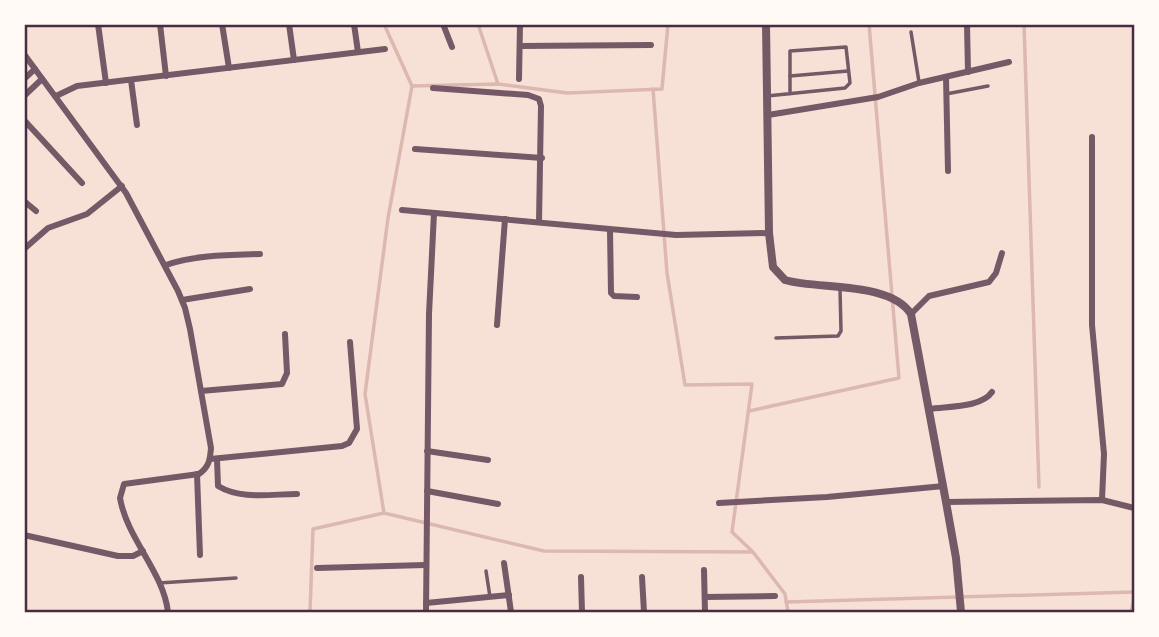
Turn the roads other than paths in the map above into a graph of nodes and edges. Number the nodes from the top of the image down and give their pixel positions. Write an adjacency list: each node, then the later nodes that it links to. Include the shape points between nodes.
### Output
1 (98, 24): 30 (street)
2 (160, 24): 23 (street)
3 (222, 24): 19 (street)
4 (289, 24): 17 (street)
5 (354, 24): 15 (street)
6 (443, 24): 13 (street)
7 (520, 24): 12 (street)
8 (766, 24): 38 (street)
9 (967, 24): 22 (street)
10 (911, 32): 31 (lane)
11 (652, 45): 12 (street)
12 (520, 46): 28 (street)
13 (452, 47)
14 (385, 49): 15 (street)
15 (358, 52): 17 (street)
16 (24, 54): 20 (street)
17 (294, 60): 19 (street)
18 (1009, 62): 22 (street)
19 (229, 68): 23 (street)
20 (35, 69): 26 (street); 27 (street)
21 (848, 71): 24 (lane); 24 (lane, via 846,47 792,50); 34 (lane, via 850,83 845,88)
22 (968, 72): 25 (street)
23 (166, 76): 29 (street)
24 (790, 76): 34 (lane)
25 (946, 77): 31 (street); 35 (street)
26 (24, 79)
27 (42, 79): 36 (street); 37 (street)
28 (519, 79)
29 (131, 80): 30 (street); 41 (street)
30 (106, 83): 37 (street, via 77,86)
31 (919, 83): 39 (street, via 878,97)
32 (988, 86): 35 (lane)
33 (433, 88): 44 (street, via 536,97 541,106)
34 (790, 94): 38 (lane)
35 (946, 94): 45 (street)
36 (24, 96)
37 (56, 96): 47 (street)
38 (768, 96): 39 (street)
39 (768, 115): 55 (street)
40 (24, 120): 46 (street)
41 (137, 125)
42 (1093, 137): 79 (street, via 1092,325 1104,454)
43 (415, 149): 44 (street)
44 (542, 158): 53 (street)
45 (948, 171)
46 (82, 183)
47 (122, 186): 56 (street, via 87,214 48,228); 59 (street)
48 (24, 201): 50 (street)
49 (402, 210): 51 (street)
50 (36, 211)
51 (434, 213): 52 (street); 72 (street)
52 (505, 219): 53 (street); 65 (street)
53 (539, 222): 54 (street)
54 (610, 230): 55 (street, via 677,235); 62 (street, via 611,293)
55 (769, 233): 60 (street, via 773,267 779,276 792,282)
56 (24, 249)
57 (1002, 253): 64 (street, via 989,282 929,296)
58 (260, 254): 59 (street)
59 (166, 265): 63 (street)
60 (840, 287): 64 (street, via 886,297 905,305); 67 (lane, via 838,336)
61 (250, 289): 63 (street)
62 (638, 297)
63 (182, 300): 69 (street)
64 (911, 314): 71 (street)
65 (497, 325)
66 (285, 334): 69 (street, via 287,373 282,384)
67 (776, 338)
68 (349, 342): 73 (street, via 357,429 349,443)
69 (201, 391): 73 (street)
70 (992, 392): 71 (street, via 979,402)
71 (929, 409): 76 (street)
72 (427, 451): 74 (street); 77 (street)
73 (213, 459): 75 (street); 78 (street, via 218,486 226,491)
74 (488, 460)
75 (197, 474): 85 (street, via 124,484 121,505); 86 (street)
76 (944, 486): 80 (street, via 827,498); 81 (street)
77 (427, 491): 82 (street); 88 (street)
78 (297, 494)
79 (1102, 500): 81 (street); 83 (street)
80 (719, 502)
81 (946, 502): 107 (street)
82 (498, 504)
83 (1135, 508)
84 (24, 535): 85 (street, via 118,556)
85 (142, 551): 95 (street)
86 (200, 555)
87 (504, 563): 96 (street)
88 (425, 565): 89 (street); 100 (street)
89 (317, 568)
90 (704, 570): 99 (street)
91 (486, 571): 98 (lane)
92 (580, 577): 104 (street)
93 (642, 577): 105 (street)
94 (236, 578): 95 (lane)
95 (159, 583): 101 (street)
96 (509, 595): 98 (street); 103 (street)
97 (775, 596): 99 (street)
98 (489, 597): 100 (street)
99 (705, 597): 106 (street)
100 (426, 603): 102 (street)
101 (168, 612)
102 (426, 612)
103 (511, 612)
104 (582, 612)
105 (644, 612)
106 (705, 612)
107 (961, 612)

